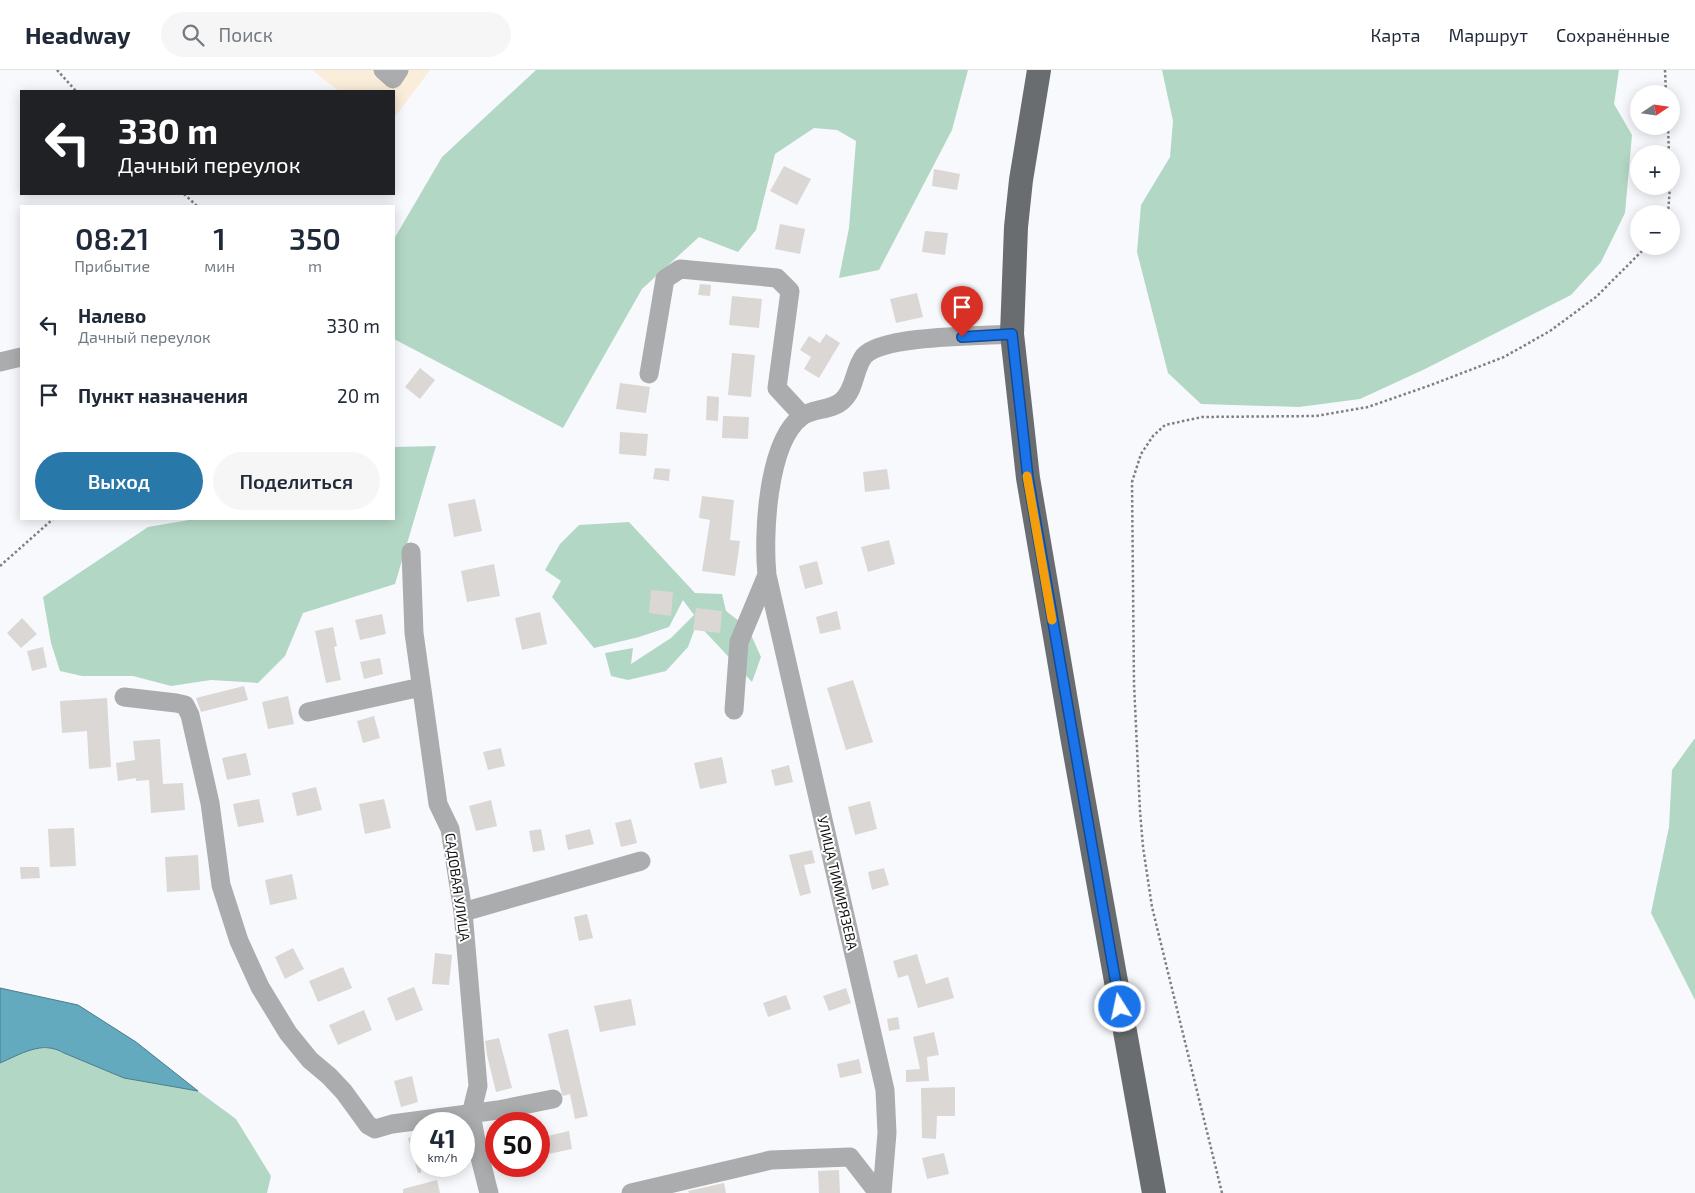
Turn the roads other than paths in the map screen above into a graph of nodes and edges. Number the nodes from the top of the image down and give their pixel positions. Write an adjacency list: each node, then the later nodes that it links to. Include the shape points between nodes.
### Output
1 (383, 70): 2 (street, via 393,79)
2 (399, 70)
3 (1039, 70): 4 (main road, via 1016,228)
4 (1012, 334): 8 (street, via 911,340 875,349 864,356 842,401); 26 (main road, via 1028,478)
5 (20, 357): 6 (street)
6 (0, 362)
7 (649, 374): 8 (street, via 665,279 680,269 777,278 790,291 777,388)
8 (802, 416): 10 (street, УЛИЦА ТИМИРЯЗЕВА, via 791,427 782,444 773,472 767,508)
9 (411, 552): 11 (street, САДОВАЯ УЛИЦА, via 414,633)
10 (767, 575): 13 (street, via 739,642); 25 (street, УЛИЦА ТИМИРЯЗЕВА, via 885,1090 887,1133)
11 (421, 687): 14 (street); 16 (street, САДОВАЯ УЛИЦА, via 438,804 450,829)
12 (124, 697): 20 (street, via 176,703 185,706 190,716 210,803 222,884 239,941 260,987 293,1040 344,1092 375,1130)
13 (734, 710)
14 (308, 712)
15 (641, 861): 16 (street)
16 (463, 912): 18 (street, САДОВАЯ УЛИЦА, via 478,1086)
17 (553, 1099): 19 (street)
18 (472, 1112)
19 (475, 1113)
20 (410, 1122)
21 (475, 1135): 22 (street, САДОВАЯ УЛИЦА)
22 (489, 1193)
23 (631, 1193): 24 (street, via 771,1160 850,1157)
24 (878, 1193)
25 (882, 1193)
26 (1154, 1193)

